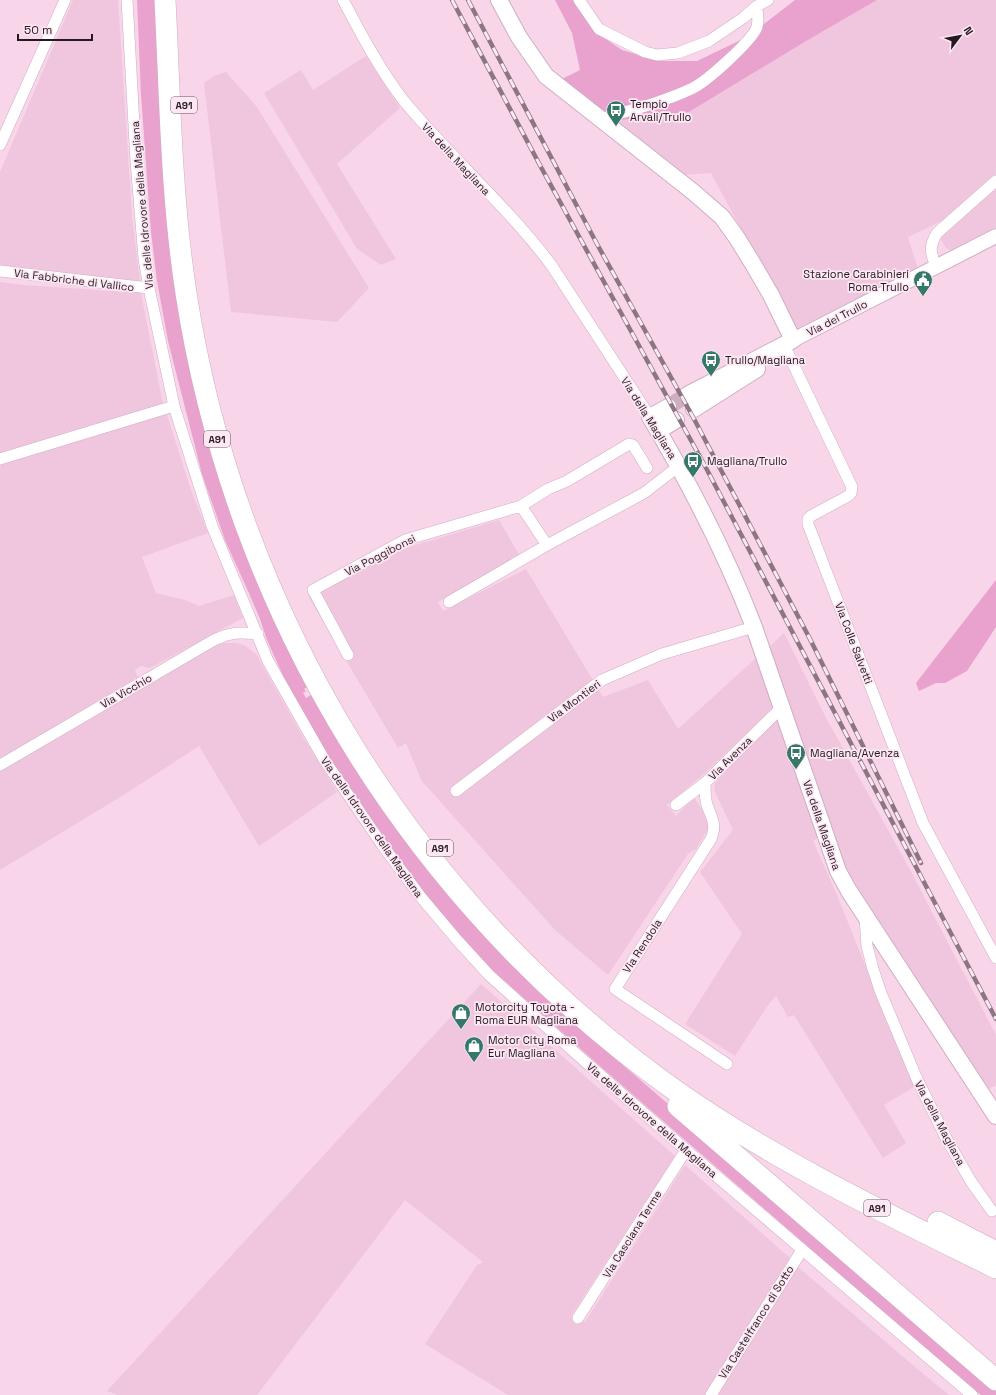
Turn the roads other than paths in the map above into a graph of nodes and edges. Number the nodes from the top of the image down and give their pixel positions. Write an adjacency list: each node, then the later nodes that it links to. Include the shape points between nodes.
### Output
1 (65, 0): 11 (street)
2 (127, 0): 16 (street, Via delle Idrovore della Magliana, via 136,162)
3 (165, 0): 39 (highway, A91, via 178,228 186,294 204,386 224,460 276,601 331,710 363,763 412,834 498,936)
4 (179, 0): 45 (highway, A91, via 193,244 208,340 227,420 257,516 288,592 340,698 376,757 433,838 491,907 572,989 628,1037 697,1088 785,1144)
5 (342, 0): 20 (street, Via della Magliana, via 376,59 404,100 537,246 552,266)
6 (499, 0): 10 (main road, via 519,37 542,71)
7 (579, 0): 9 (street, via 599,29 645,52 657,55 678,53 709,41)
8 (768, 0): 9 (street)
9 (757, 6): 10 (street, via 758,22 746,44 695,87)
10 (600, 120): 17 (main road, via 722,217 771,295)
11 (0, 145)
12 (996, 181): 14 (street, via 933,239 931,249)
13 (996, 236): 14 (street, Via del Trullo)
14 (936, 266): 17 (street, Via del Trullo)
15 (0, 271): 16 (street, Via Fabbriche di Vallico)
16 (149, 288): 19 (street, Via delle Idrovore della Magliana)
17 (789, 343): 18 (main road, Via del Trullo); 37 (street, Via Colle Salvetti, via 852,487 848,496 811,516 808,524 923,823)
18 (691, 402)
19 (174, 406): 22 (street); 29 (street, Via delle Idrovore della Magliana, via 212,526)
20 (650, 417): 21 (main road, Via della Magliana); 21 (main road, via 672,413)
21 (658, 431): 23 (main road, Via della Magliana)
22 (0, 459)
23 (678, 466): 26 (street, via 644,492); 28 (main road, Via della Magliana, via 729,567)
24 (647, 468): 25 (street, via 633,445 629,444)
25 (522, 506): 26 (street); 30 (street, Via Poggibonsi, via 405,540 313,590)
26 (547, 546): 27 (street)
27 (450, 602)
28 (754, 627): 31 (main road, Via della Magliana); 34 (street, Via Montieri, via 662,654 602,680)
29 (258, 634): 32 (street, Via Vicchio, via 239,632 214,640); 42 (street, Via delle Idrovore della Magliana, via 277,678 325,761 383,846 437,917 503,988)
30 (348, 655)
31 (781, 708): 33 (street, Via Avenza); 36 (main road, Via della Magliana, via 838,871)
32 (0, 765)
33 (705, 783): 35 (street, Via Avenza); 40 (street, Via Rendola, via 714,833 615,989)
34 (456, 791)
35 (676, 805)
36 (865, 915): 41 (main road, Via della Magliana); 43 (street, Via della Magliana, via 867,946 873,969 917,1080 970,1180)
37 (993, 945): 38 (street, Via Colle Salvetti)
38 (996, 958)
39 (590, 1024): 46 (highway, A91, via 668,1085 759,1145 827,1183); 48 (highway, via 634,1068)
40 (727, 1064)
41 (996, 1116)
42 (686, 1150): 44 (street, Via delle Idrovore della Magliana); 47 (street, Via Casciana Terme)
43 (992, 1210)
44 (802, 1250): 49 (street, Via Castelfranco di Sotto); 50 (street, Via delle Idrovore della Magliana)
45 (996, 1252)
46 (996, 1268)
47 (578, 1318)
48 (996, 1380)
49 (711, 1395)
50 (972, 1395)

